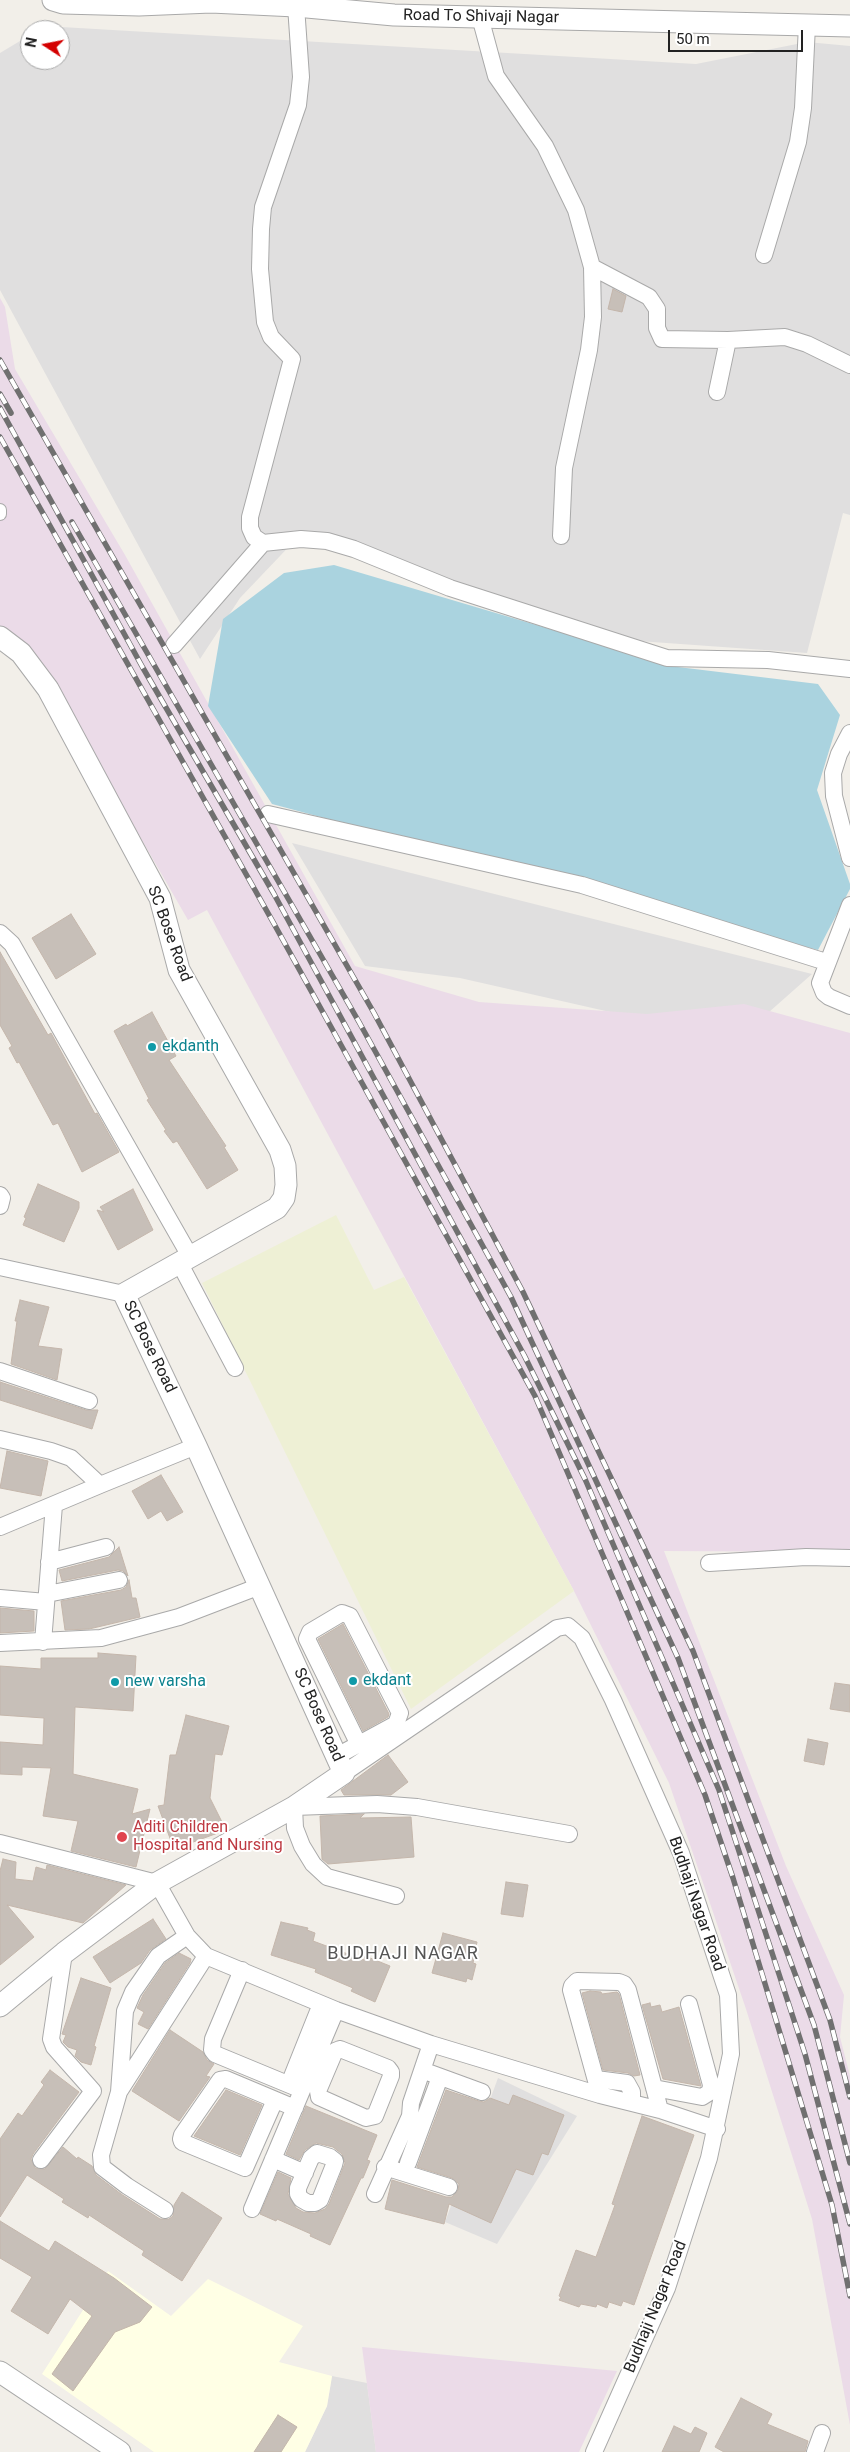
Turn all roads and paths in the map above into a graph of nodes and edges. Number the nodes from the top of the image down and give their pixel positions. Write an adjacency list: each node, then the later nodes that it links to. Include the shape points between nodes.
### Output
1 (53, 0): 2 (street, Road To Shivaji Nagar)
2 (139, 3): 3 (street, Road To Shivaji Nagar)
3 (296, 6): 4 (street, Road To Shivaji Nagar); 16 (street, via 301,77 298,105 263,206 261,229 260,269 265,322 271,337 292,359 250,517 254,537)
4 (394, 7): 5 (street, Road To Shivaji Nagar)
5 (480, 17): 6 (street, Road To Shivaji Nagar); 9 (street, via 496,76 545,146 576,210)
6 (807, 25): 7 (street, Road To Shivaji Nagar); 8 (street, via 798,142)
7 (850, 26)
8 (764, 255)
9 (592, 267): 10 (street, via 649,297 658,309 657,328 662,339); 15 (street, via 593,317 564,468)
10 (728, 340): 11 (street, via 785,337); 12 (street)
11 (850, 365)
12 (717, 392)
13 (0, 510): 14 (street)
14 (0, 514)
15 (561, 536)
16 (263, 543): 18 (street); 19 (street, via 301,539 327,541 450,588 666,658 768,660)
17 (0, 637): 29 (street, SC Bose Road, via 22,653 48,689 160,898 179,970 280,1150 285,1166 284,1198 277,1208)
18 (174, 645)
19 (850, 669)
20 (850, 733): 22 (street, via 833,772 834,796)
21 (268, 814): 25 (street, via 582,885)
22 (850, 858)
23 (850, 905): 25 (street)
24 (0, 933): 29 (street, via 12,944)
25 (826, 962): 26 (street, via 820,983 824,992 835,1001)
26 (850, 1006)
27 (0, 1196): 28 (street)
28 (0, 1206)
29 (186, 1261): 31 (street, SC Bose Road); 32 (street)
30 (0, 1267): 31 (street)
31 (124, 1294): 36 (street, SC Bose Road)
32 (235, 1368)
33 (0, 1371): 34 (street)
34 (89, 1401)
35 (0, 1439): 37 (street, via 71,1458)
36 (196, 1446): 37 (street); 45 (street, SC Bose Road)
37 (100, 1485): 38 (street)
38 (54, 1505): 39 (street); 42 (street)
39 (0, 1527)
40 (106, 1547): 42 (street)
41 (850, 1558): 43 (street)
42 (49, 1562): 47 (street)
43 (709, 1563)
44 (119, 1580): 47 (street)
45 (260, 1586): 48 (street, via 179,1618 127,1632 101,1638); 51 (street, SC Bose Road)
46 (0, 1598): 47 (street)
47 (46, 1598): 48 (street)
48 (43, 1642): 49 (street)
49 (0, 1643)
50 (359, 1744): 50 (street, via 396,1724 400,1713 350,1616 342,1613 310,1632 307,1639); 51 (street)
51 (341, 1765): 52 (street, SC Bose Road); 79 (street, Budhaji Nagar Road, via 557,1628 563,1625 576,1630 613,1700 680,1853 728,1995 731,2054)
52 (294, 1807): 53 (street, via 376,1804 417,1808); 55 (street, SC Bose Road); 56 (street, via 295,1828 302,1846 327,1877)
53 (568, 1834)
54 (0, 1843): 55 (street)
55 (157, 1883): 57 (street); 58 (street, SC Bose Road)
56 (396, 1896)
57 (187, 1936): 59 (street); 74 (street, via 158,1956 133,1992 125,2011)
58 (64, 1953): 62 (street, SC Bose Road); 71 (street, via 51,2040)
59 (206, 1956): 60 (street); 74 (street)
60 (242, 1970): 63 (street); 69 (street, via 212,2039 212,2050 214,2054)
61 (689, 2004): 70 (street, via 711,2085 710,2092 702,2097)
62 (0, 2006)
63 (329, 2006): 64 (street); 65 (street); 69 (street)
64 (431, 2044): 66 (street); 73 (street)
65 (323, 2061): 65 (street, via 319,2097 366,2118 375,2116 391,2076 388,2068 340,2049); 69 (street)
66 (422, 2070): 67 (street); 83 (street, via 410,2116)
67 (440, 2077): 72 (street); 82 (street)
68 (596, 2079): 70 (street, via 572,1986 577,1982 619,1982 628,1990); 73 (street); 76 (street, via 627,2084 632,2092)
69 (295, 2087): 77 (street)
70 (654, 2088): 78 (street)
71 (93, 2091): 74 (street); 81 (street)
72 (482, 2092)
73 (600, 2095): 76 (street)
74 (118, 2100): 88 (street, via 101,2155 102,2167)
75 (275, 2100): 75 (street, via 245,2168 182,2142 182,2135 220,2080 226,2079); 77 (street)
76 (632, 2103): 78 (street)
77 (295, 2108): 80 (street)
78 (660, 2110): 79 (street)
79 (717, 2129): 92 (street, Budhaji Nagar Road, via 667,2288)
80 (273, 2159): 84 (street); 87 (street)
81 (41, 2160)
82 (408, 2163)
83 (386, 2167): 85 (street); 86 (street)
84 (305, 2173)
85 (449, 2187)
86 (375, 2194)
87 (252, 2209)
88 (165, 2210)
89 (0, 2372): 91 (street)
90 (822, 2433): 93 (street)
91 (120, 2452)
92 (594, 2452)
93 (815, 2452)

